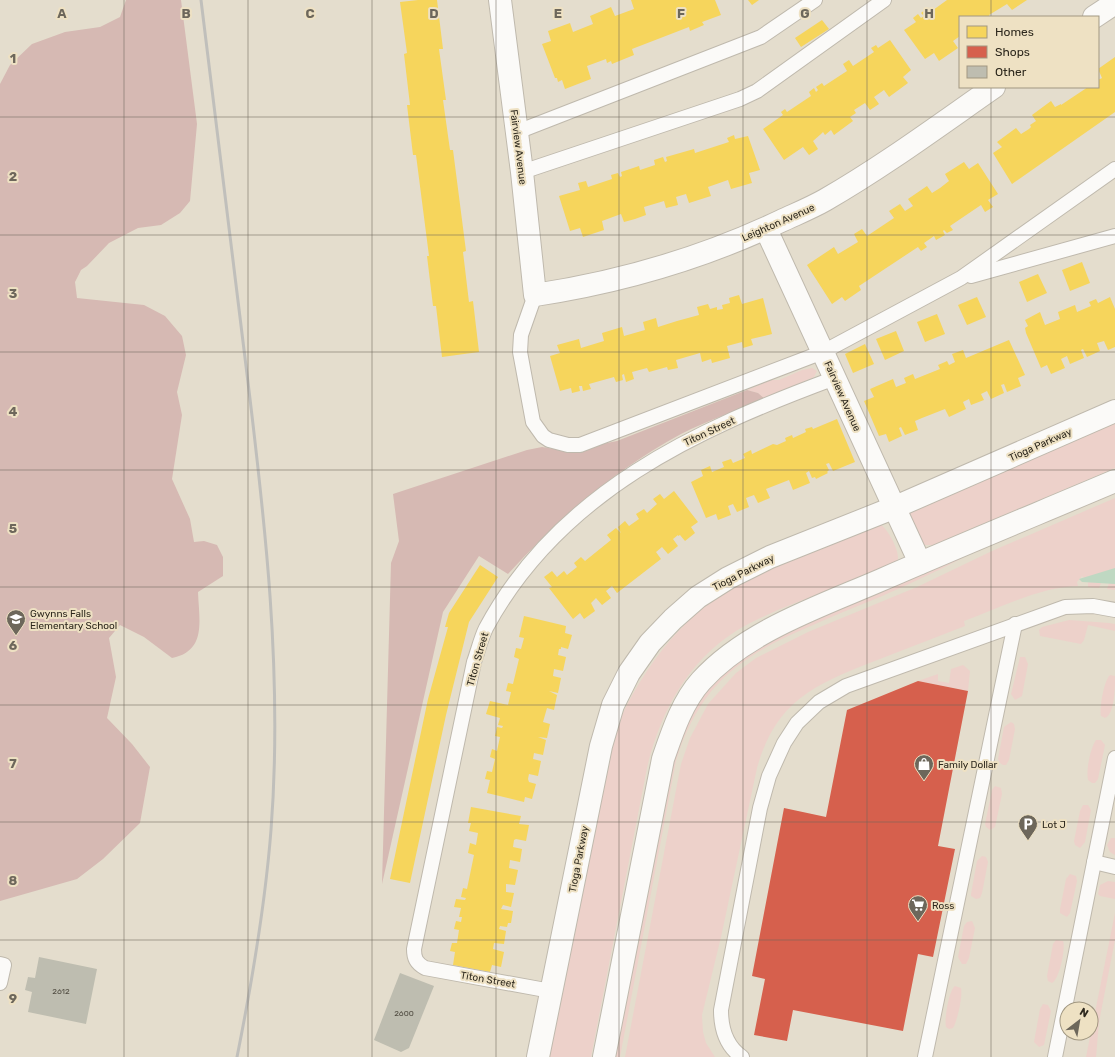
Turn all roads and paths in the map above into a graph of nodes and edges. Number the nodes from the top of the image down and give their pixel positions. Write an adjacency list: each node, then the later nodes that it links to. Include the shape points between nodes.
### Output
1 (500, 0): 7 (street, Fairview Avenue)
2 (815, 0): 7 (lane, via 761,37)
3 (884, 0): 9 (lane, via 757,92)
4 (1115, 3): 5 (street)
5 (1096, 16)
6 (993, 88): 10 (street, Leighton Avenue, via 882,165 824,201)
7 (517, 132): 9 (street, Fairview Avenue)
8 (1115, 169): 12 (lane)
9 (522, 172): 13 (street, Fairview Avenue)
10 (766, 229): 13 (street, Leighton Avenue, via 700,256 639,274 588,287); 14 (street, Fairview Avenue)
11 (1115, 236): 12 (lane)
12 (961, 278): 14 (lane)
13 (536, 295): 14 (lane, via 521,335 520,352 533,422 549,440 568,445 580,445)
14 (823, 352): 15 (street, Fairview Avenue)
15 (835, 378): 18 (street, Fairview Avenue); 27 (lane, Titon Street, via 731,420 676,446 620,482 572,519 534,556 486,629 474,662 414,949 415,959 425,968)
16 (1115, 411): 18 (street, Tioga Parkway)
17 (1115, 481): 19 (street)
18 (893, 508): 19 (street, Fairview Avenue); 27 (street, Tioga Parkway, via 770,557 728,578 698,597 673,619 650,644 629,673 613,705 601,746)
19 (920, 563): 29 (street, via 761,635 724,660 700,682 674,728 663,759)
20 (1115, 610): 21 (lane, via 1093,606 1065,607)
21 (1015, 624): 30 (lane, via 846,686 819,702 797,723 784,743 769,776 760,808 721,1010 721,1024 727,1041); 31 (lane)
22 (1115, 758): 23 (lane)
23 (1094, 862): 24 (lane); 32 (lane)
24 (1115, 867)
25 (0, 964): 26 (lane, via 4,965)
26 (0, 983)
27 (551, 990): 28 (street, Tioga Parkway)
28 (538, 1057)
29 (604, 1057)
30 (742, 1057)
31 (925, 1057)
32 (1055, 1057)

